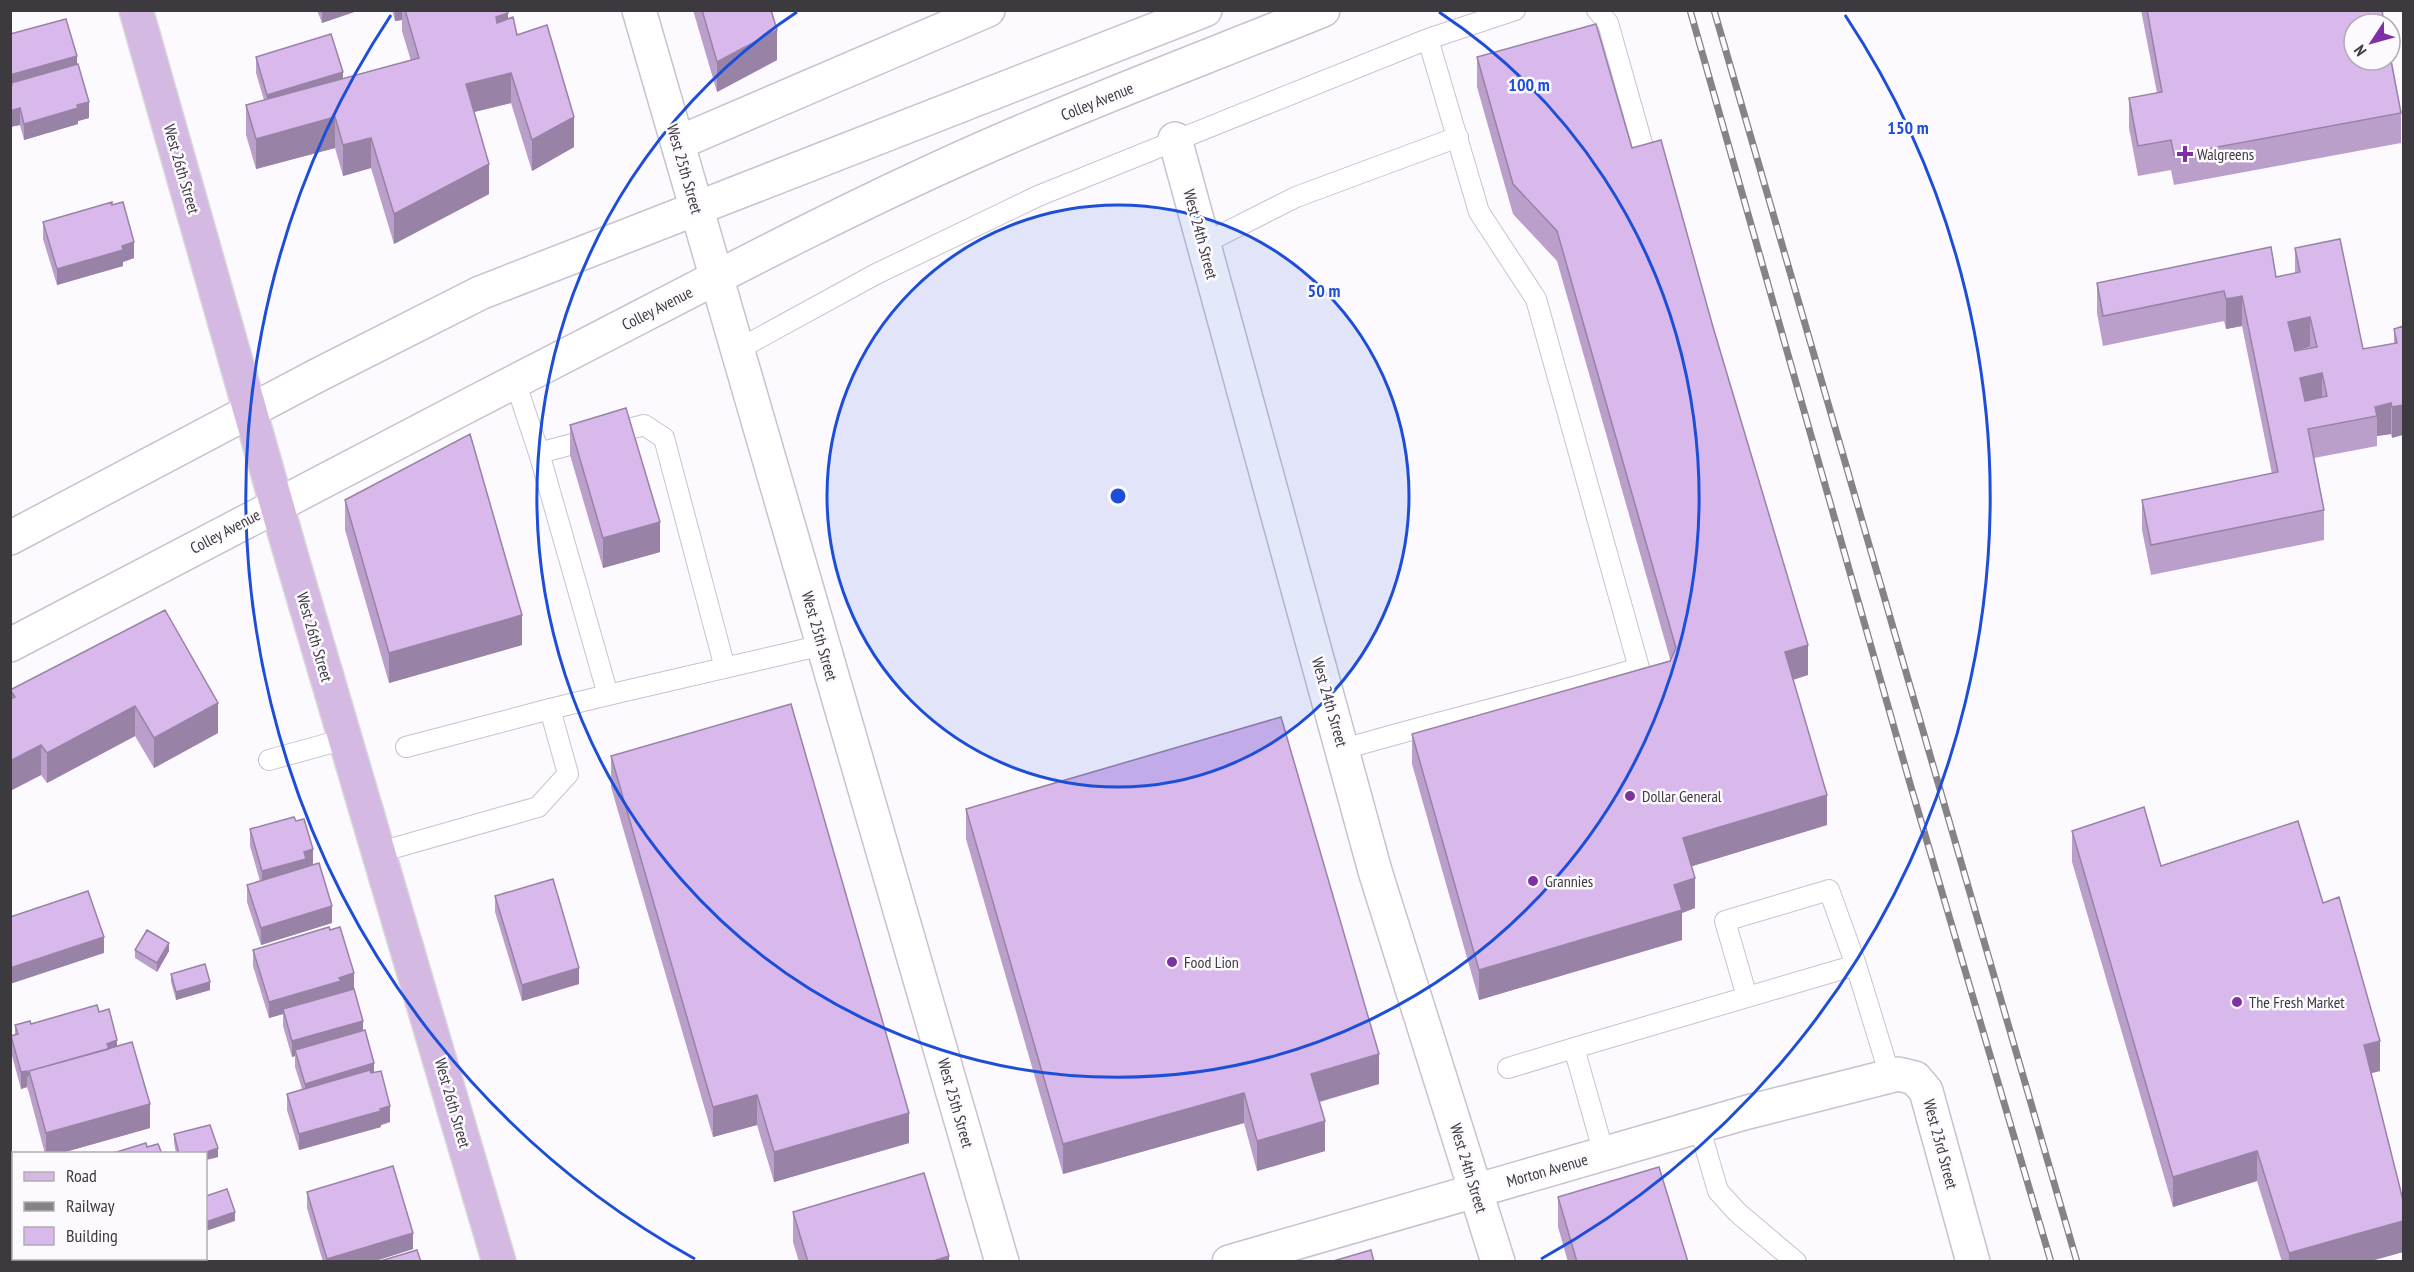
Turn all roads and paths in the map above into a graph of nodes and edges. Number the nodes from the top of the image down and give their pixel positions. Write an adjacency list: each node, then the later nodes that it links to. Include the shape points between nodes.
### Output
1 (136, 10): 18 (main road, West 26th Street)
2 (639, 10): 11 (street, West 25th Street)
3 (988, 10): 11 (street)
4 (1205, 10): 13 (street)
5 (1323, 10): 15 (street, Colley Avenue, via 968,155)
6 (1515, 10): 8 (lane)
7 (1597, 10): 12 (lane, via 1608,23)
8 (1428, 39): 9 (lane); 10 (lane)
9 (1458, 137): 14 (lane, via 1296,197); 29 (lane, via 1479,212 1536,299 1639,668)
10 (1175, 139): 14 (street, West 24th Street); 16 (lane, via 1017,206 876,274)
11 (678, 143): 13 (street, West 25th Street)
12 (1643, 147)
13 (697, 209): 15 (street, West 25th Street); 18 (street, via 480,293)
14 (1203, 244): 29 (street, West 24th Street)
15 (717, 278): 16 (street, West 25th Street); 17 (street, Colley Avenue)
16 (737, 350): 23 (street, West 25th Street)
17 (515, 381): 19 (lane); 20 (street, Colley Avenue)
18 (251, 411): 20 (main road, West 26th Street); 21 (street)
19 (539, 453): 24 (lane, via 644,425 664,438); 25 (lane)
20 (277, 503): 22 (street, Colley Avenue); 27 (main road, West 26th Street)
21 (10, 538)
22 (10, 645)
23 (823, 645): 24 (lane); 41 (street, West 25th Street)
24 (724, 668): 25 (lane)
25 (608, 695): 26 (lane)
26 (550, 709): 28 (lane); 31 (lane, via 568,774 538,807)
27 (345, 739): 30 (lane); 31 (main road, West 26th Street)
28 (406, 747)
29 (1344, 749): 39 (street, West 24th Street, via 1375,871)
30 (269, 760)
31 (380, 852): 40 (main road, West 26th Street)
32 (1856, 965): 33 (lane); 33 (lane, via 1829,890 1725,921); 36 (lane)
33 (1747, 997): 34 (lane)
34 (1574, 1048): 35 (lane); 38 (lane)
35 (1508, 1068)
36 (1878, 1079): 37 (street, Morton Avenue); 45 (street, West 23rd Street, via 1898,1074 1915,1078 1926,1091)
37 (1699, 1126): 38 (street, Morton Avenue); 44 (lane, via 1718,1191)
38 (1604, 1154): 39 (street, Morton Avenue)
39 (1477, 1190): 42 (street, Morton Avenue); 43 (street, West 24th Street)
40 (499, 1262)
41 (1002, 1262)
42 (1229, 1262)
43 (1498, 1262)
44 (1796, 1262)
45 (1973, 1262)

